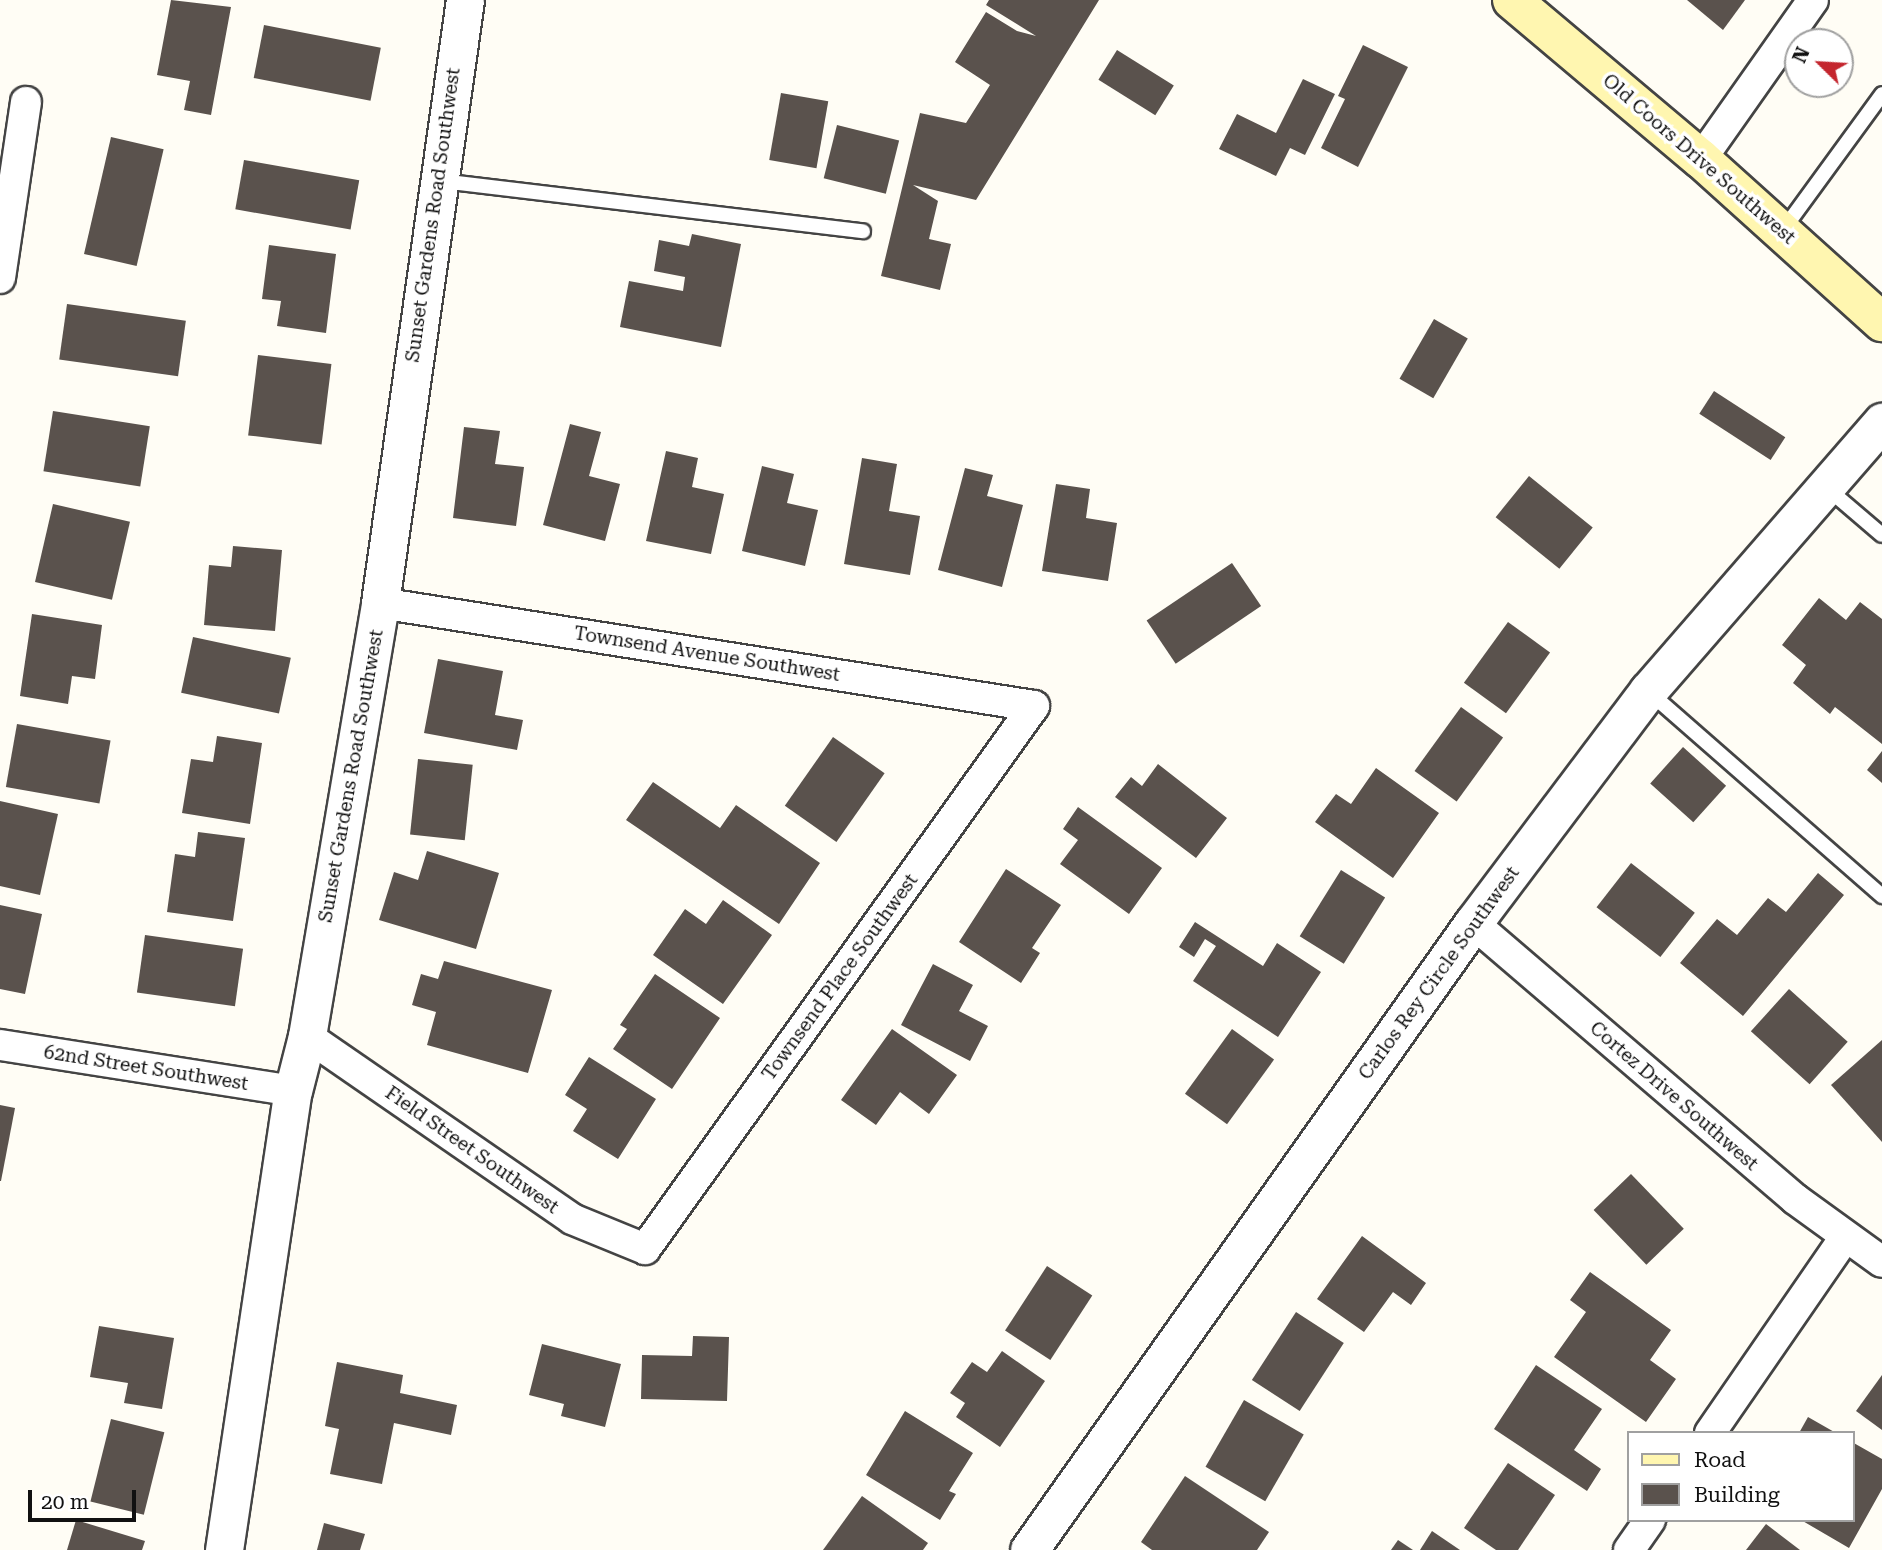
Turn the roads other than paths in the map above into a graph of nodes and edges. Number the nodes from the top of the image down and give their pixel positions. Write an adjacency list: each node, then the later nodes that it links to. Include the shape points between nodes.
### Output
1 (465, 0): 7 (street, Sunset Gardens Road Southwest)
2 (1512, 0): 6 (main road, Old Coors Drive Southwest)
3 (1813, 0): 6 (street)
4 (1882, 94): 9 (lane)
5 (26, 102): 10 (street)
6 (1702, 159): 9 (main road, Old Coors Drive Southwest)
7 (436, 180): 8 (lane); 15 (street, Sunset Gardens Road Southwest)
8 (863, 231)
9 (1782, 231): 11 (main road, Old Coors Drive Southwest)
10 (0, 278)
11 (1882, 322)
12 (1882, 422): 13 (street, Carlos Rey Circle Southwest)
13 (1826, 487): 14 (lane); 16 (street, Carlos Rey Circle Southwest)
14 (1882, 535)
15 (380, 603): 17 (street, Townsend Avenue Southwest); 20 (street, Sunset Gardens Road Southwest)
16 (1648, 691): 18 (lane); 19 (street, Carlos Rey Circle Southwest)
17 (1034, 706): 24 (street, Townsend Place Southwest)
18 (1882, 896)
19 (1473, 923): 23 (street, Cortez Drive Southwest, via 1795,1199); 29 (street, Carlos Rey Circle Southwest)
20 (307, 1036): 22 (street, Sunset Gardens Road Southwest); 24 (street, Field Street Southwest, via 572,1219)
21 (0, 1045): 22 (street, 62nd Street Southwest)
22 (293, 1091): 28 (street, Sunset Gardens Road Southwest)
23 (1846, 1236): 25 (street, Cortez Drive Southwest); 26 (street)
24 (645, 1249)
25 (1882, 1262)
26 (1711, 1431)
27 (1649, 1522): 30 (street)
28 (224, 1550)
29 (1028, 1550)
30 (1629, 1550)

